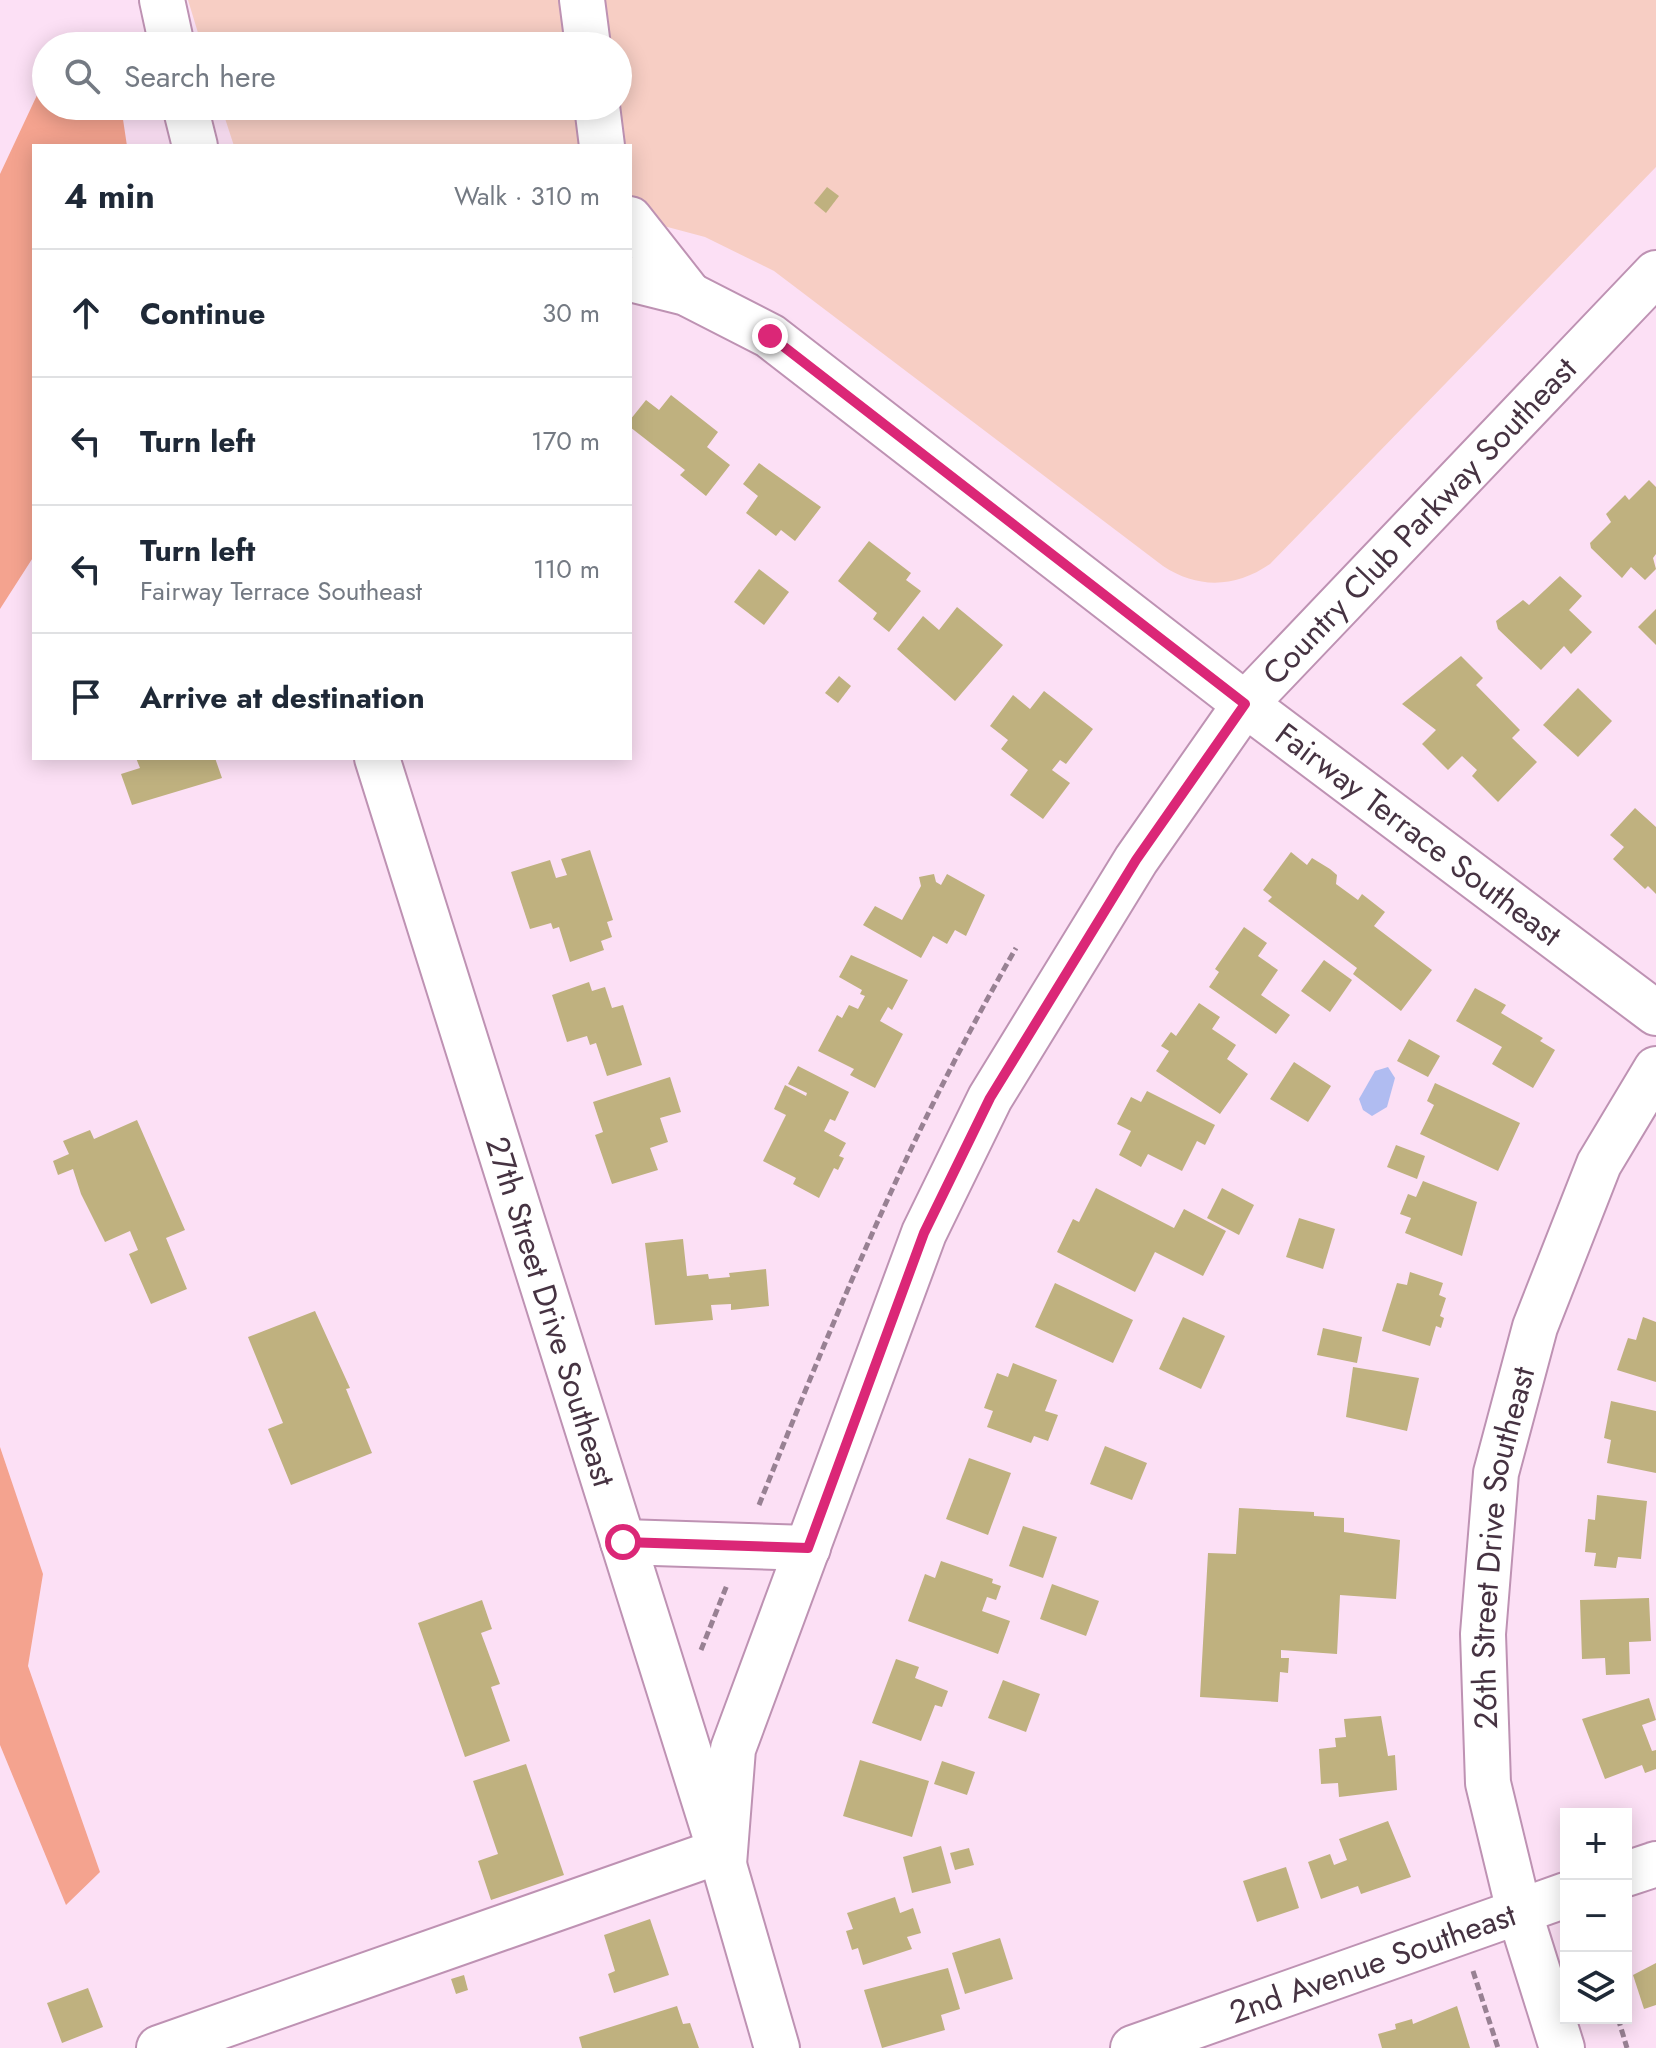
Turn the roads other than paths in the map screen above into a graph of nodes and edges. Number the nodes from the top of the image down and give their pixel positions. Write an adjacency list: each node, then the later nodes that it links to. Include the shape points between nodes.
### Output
1 (162, 0): 3 (street)
2 (582, 0): 4 (street)
3 (169, 32)
4 (586, 32)
5 (188, 120): 7 (street)
6 (599, 120): 8 (street)
7 (194, 144)
8 (602, 144)
9 (632, 222): 12 (street)
10 (1656, 273): 13 (street, Country Club Parkway Southeast)
11 (632, 280): 12 (street, Fairway Terrace Southeast)
12 (689, 294): 13 (street, Fairway Terrace Southeast, via 770,336)
13 (1245, 704): 15 (street, Fairway Terrace Southeast); 18 (street, Country Club Parkway Southeast, via 1136,860 990,1098 924,1233)
14 (378, 760): 17 (street, 27th Street Drive Southeast)
15 (1656, 1013)
16 (1656, 1069): 23 (street, 26th Street Drive Southeast, via 1599,1164 1535,1327 1496,1473 1483,1634 1488,1783)
17 (623, 1542): 18 (street); 19 (street, 27th Street Drive Southeast)
18 (808, 1548): 19 (street, Country Club Parkway Southeast, via 733,1749)
19 (722, 1857): 25 (street); 26 (street, 27th Street Drive Southeast)
20 (1656, 1864): 21 (street)
21 (1632, 1872)
22 (1560, 1897): 23 (street, 2nd Avenue Southeast)
23 (1519, 1911): 24 (street, 2nd Avenue Southeast); 28 (street, 26th Street Drive Southeast)
24 (1209, 2035): 27 (street, 2nd Avenue Southeast)
25 (159, 2048)
26 (777, 2048)
27 (1133, 2048)
28 (1562, 2048)

